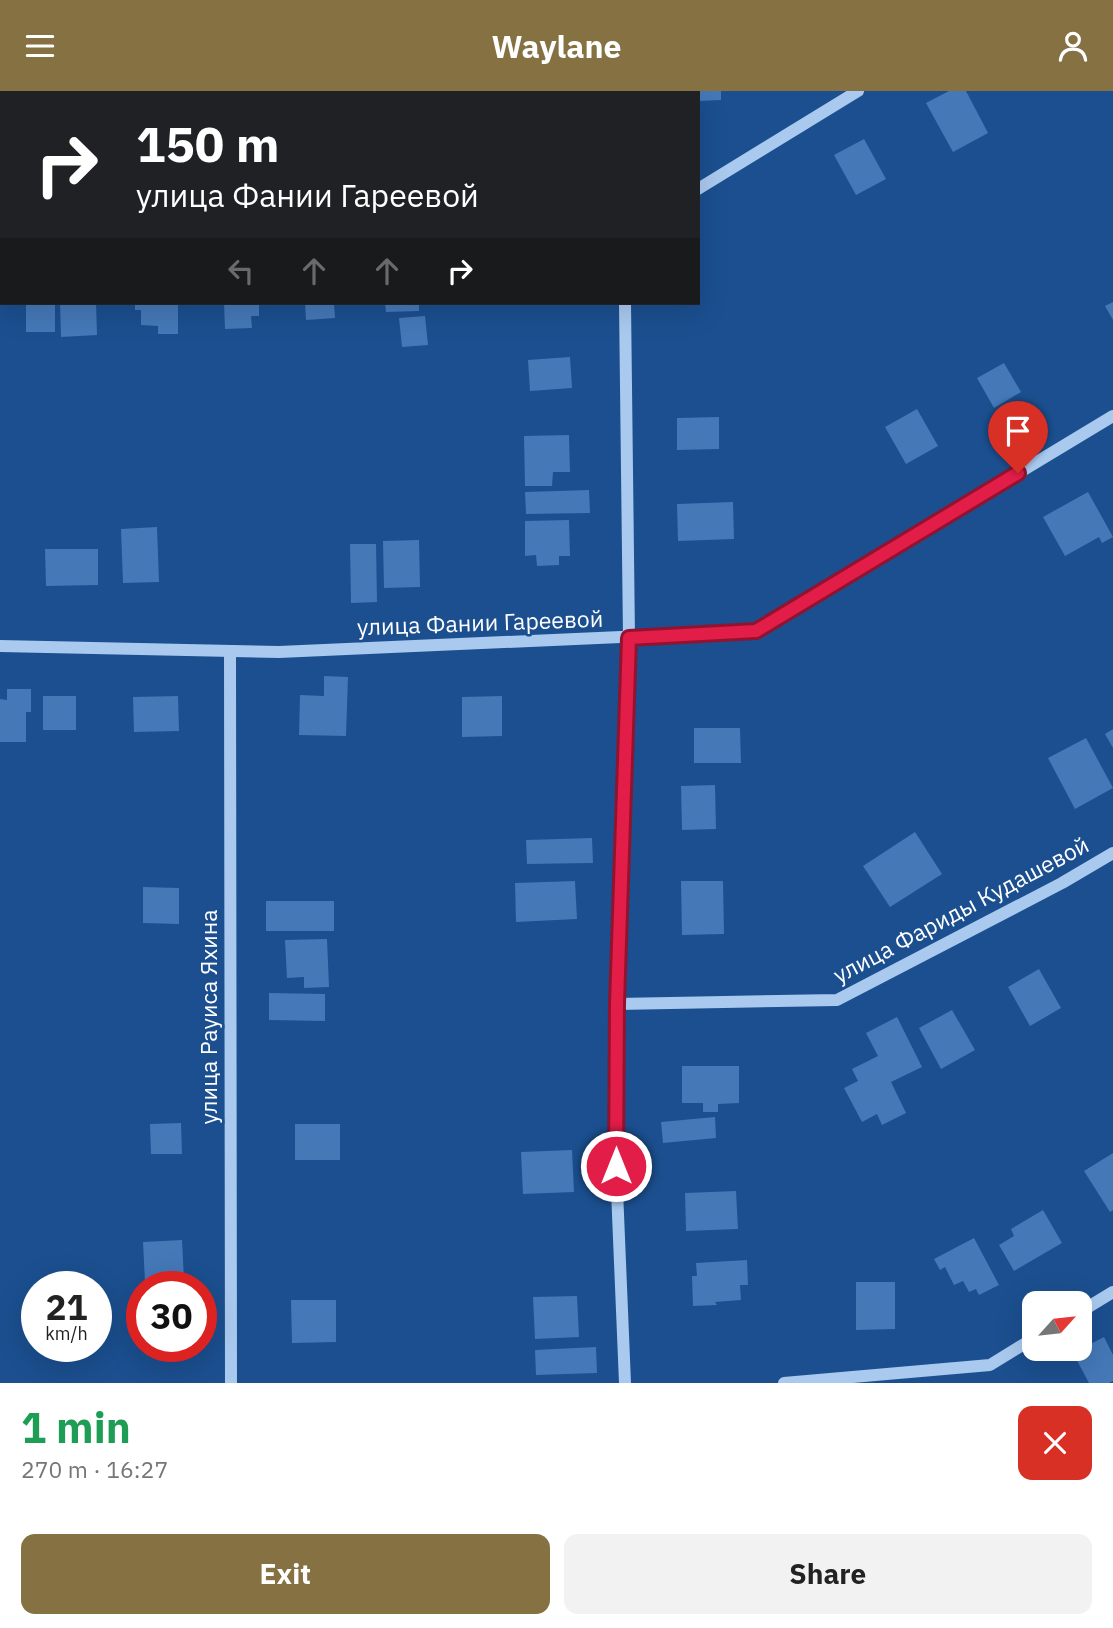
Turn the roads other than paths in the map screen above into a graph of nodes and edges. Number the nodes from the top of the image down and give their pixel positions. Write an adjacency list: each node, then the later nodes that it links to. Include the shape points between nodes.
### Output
1 (858, 91): 2 (street)
2 (700, 188)
3 (625, 305): 5 (street)
4 (1113, 416): 5 (street, улица Фании Гареевой, via 756,631)
5 (629, 638): 7 (street, улица Фании Гареевой); 9 (street)
6 (0, 646): 7 (street, улица Фании Гареевой)
7 (230, 651): 13 (street, улица Рауиса Яхина)
8 (1113, 853): 9 (street, улица Фариды Кудашевой, via 837,1000)
9 (617, 1004): 14 (street, via 616,1166)
10 (1113, 1292): 11 (street)
11 (1092, 1304)
12 (1022, 1346): 15 (street, via 990,1365)
13 (231, 1383)
14 (625, 1383)
15 (784, 1383)

